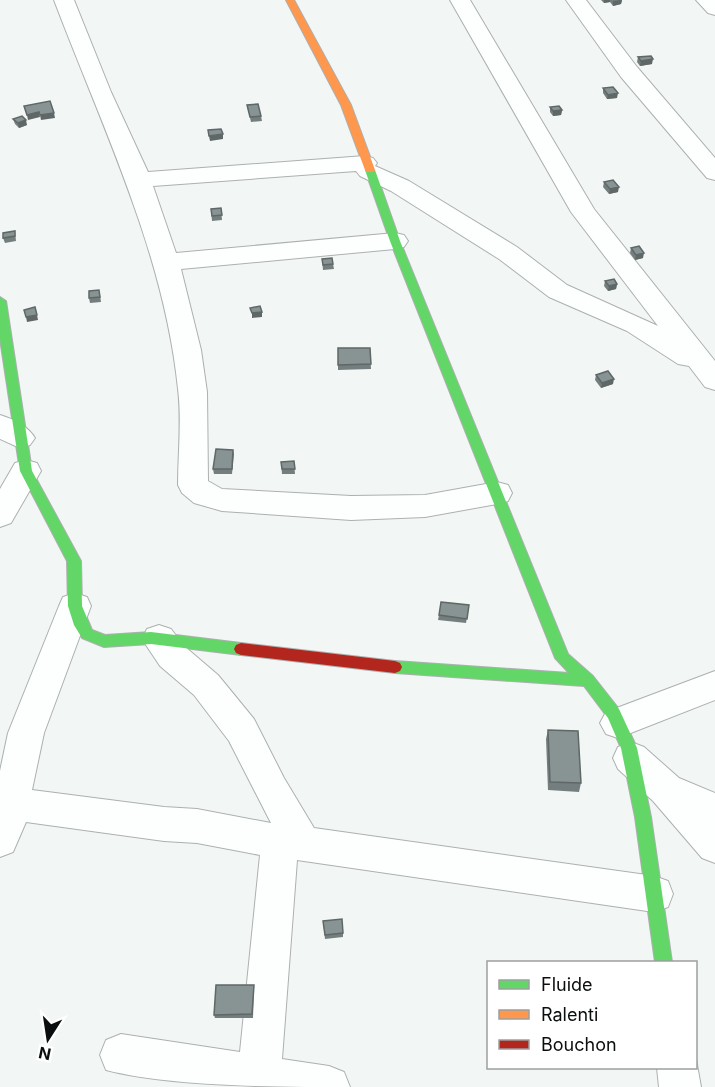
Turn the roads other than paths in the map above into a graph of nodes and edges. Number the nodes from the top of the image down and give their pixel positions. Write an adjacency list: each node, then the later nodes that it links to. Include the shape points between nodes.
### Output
1 (64, 0): 9 (street)
2 (290, 0): 7 (street, via 346,105)
3 (460, 0): 13 (street, via 583,212)
4 (576, 0): 8 (street, via 629,72)
5 (706, 0): 6 (street)
6 (715, 9)
7 (367, 167): 9 (street); 10 (street); 13 (street, via 508,253 558,291 637,325)
8 (715, 173)
9 (139, 180): 11 (street)
10 (395, 242): 11 (street); 16 (street)
11 (166, 262): 16 (street, via 193,392 193,485 197,490 222,500 351,508 425,506)
12 (0, 301): 14 (street)
13 (710, 373)
14 (10, 431): 15 (street)
15 (26, 471): 17 (street); 18 (street, via 75,561)
16 (497, 493): 20 (street, via 562,658)
17 (0, 514)
18 (75, 606): 19 (street, via 81,625 96,638 115,642); 25 (street, via 26,733)
19 (159, 639): 20 (street, via 385,666); 28 (street, via 172,656 206,685 242,730)
20 (588, 680): 22 (street)
21 (715, 685): 22 (street)
22 (618, 723): 23 (street)
23 (631, 758): 24 (street); 30 (street)
24 (666, 790): 26 (street); 29 (street)
25 (11, 804): 27 (street); 28 (street, via 197,825)
26 (715, 810)
27 (0, 840)
28 (292, 843): 30 (street); 34 (street)
29 (715, 846)
30 (654, 894): 31 (street)
31 (664, 961)
32 (121, 1055): 34 (street)
33 (678, 1069): 36 (street)
34 (259, 1077): 35 (street)
35 (328, 1087)
36 (680, 1087)

